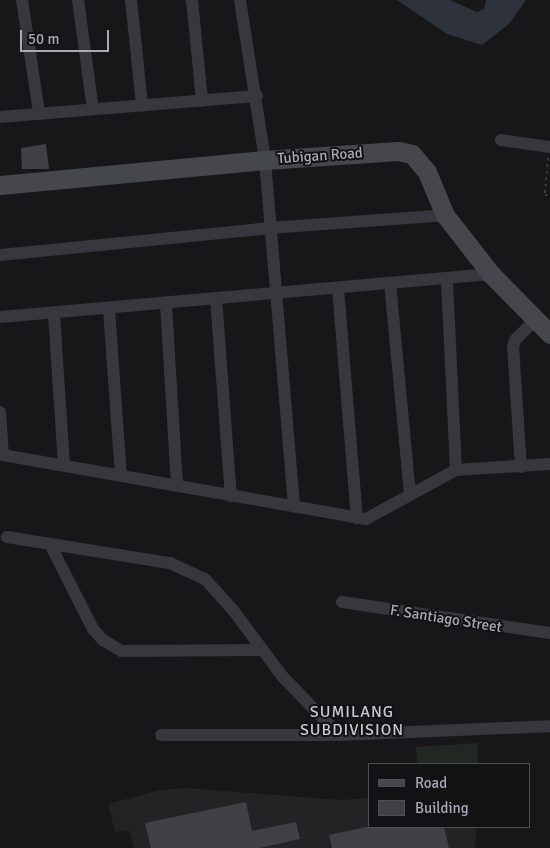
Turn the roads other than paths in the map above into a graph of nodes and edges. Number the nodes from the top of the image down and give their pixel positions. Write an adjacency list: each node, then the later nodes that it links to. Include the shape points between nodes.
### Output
1 (22, 0): 10 (street)
2 (78, 0): 9 (street)
3 (131, 0): 8 (street)
4 (192, 0): 7 (street)
5 (240, 0): 6 (street)
6 (257, 96): 7 (street); 14 (street)
7 (202, 100): 8 (street)
8 (142, 105): 9 (street)
9 (93, 109): 10 (street)
10 (40, 113): 11 (street)
11 (0, 117)
12 (501, 140): 13 (street)
13 (550, 147)
14 (265, 160): 15 (street, Tubigan Road); 16 (street, Tubigan Road, via 398,151 412,154 427,172); 17 (street)
15 (0, 185)
16 (446, 215): 17 (street); 19 (street, Tubigan Road)
17 (270, 228): 18 (street); 23 (street)
18 (0, 255)
19 (491, 274): 20 (street); 29 (street, Tubigan Road)
20 (447, 280): 21 (street); 35 (street)
21 (390, 283): 22 (street); 38 (street)
22 (338, 288): 23 (street); 41 (street)
23 (276, 293): 24 (street); 40 (street)
24 (216, 298): 25 (street); 39 (street)
25 (166, 305): 26 (street); 37 (street)
26 (109, 309): 27 (street); 36 (street)
27 (54, 314): 28 (street); 33 (street)
28 (0, 317)
29 (535, 320): 30 (street, Tubigan Road); 34 (street, via 515,340 513,347)
30 (550, 334)
31 (0, 412): 33 (street, via 3,455)
32 (550, 464): 34 (street)
33 (64, 466): 36 (street)
34 (521, 468): 35 (street)
35 (456, 470): 38 (street)
36 (121, 476): 37 (street)
37 (178, 486): 39 (street)
38 (410, 495): 41 (street, via 366,520)
39 (232, 496): 40 (street)
40 (294, 506): 41 (street)
41 (357, 518)
42 (7, 537): 43 (street)
43 (50, 544): 46 (street, via 144,558 189,570 205,579 219,594); 46 (street, via 93,629 121,651)
44 (342, 602): 45 (street, F. Santiago Street)
45 (550, 633)
46 (263, 650): 48 (street, via 307,705)
47 (550, 726): 48 (street)
48 (339, 735): 49 (street)
49 (161, 736)

